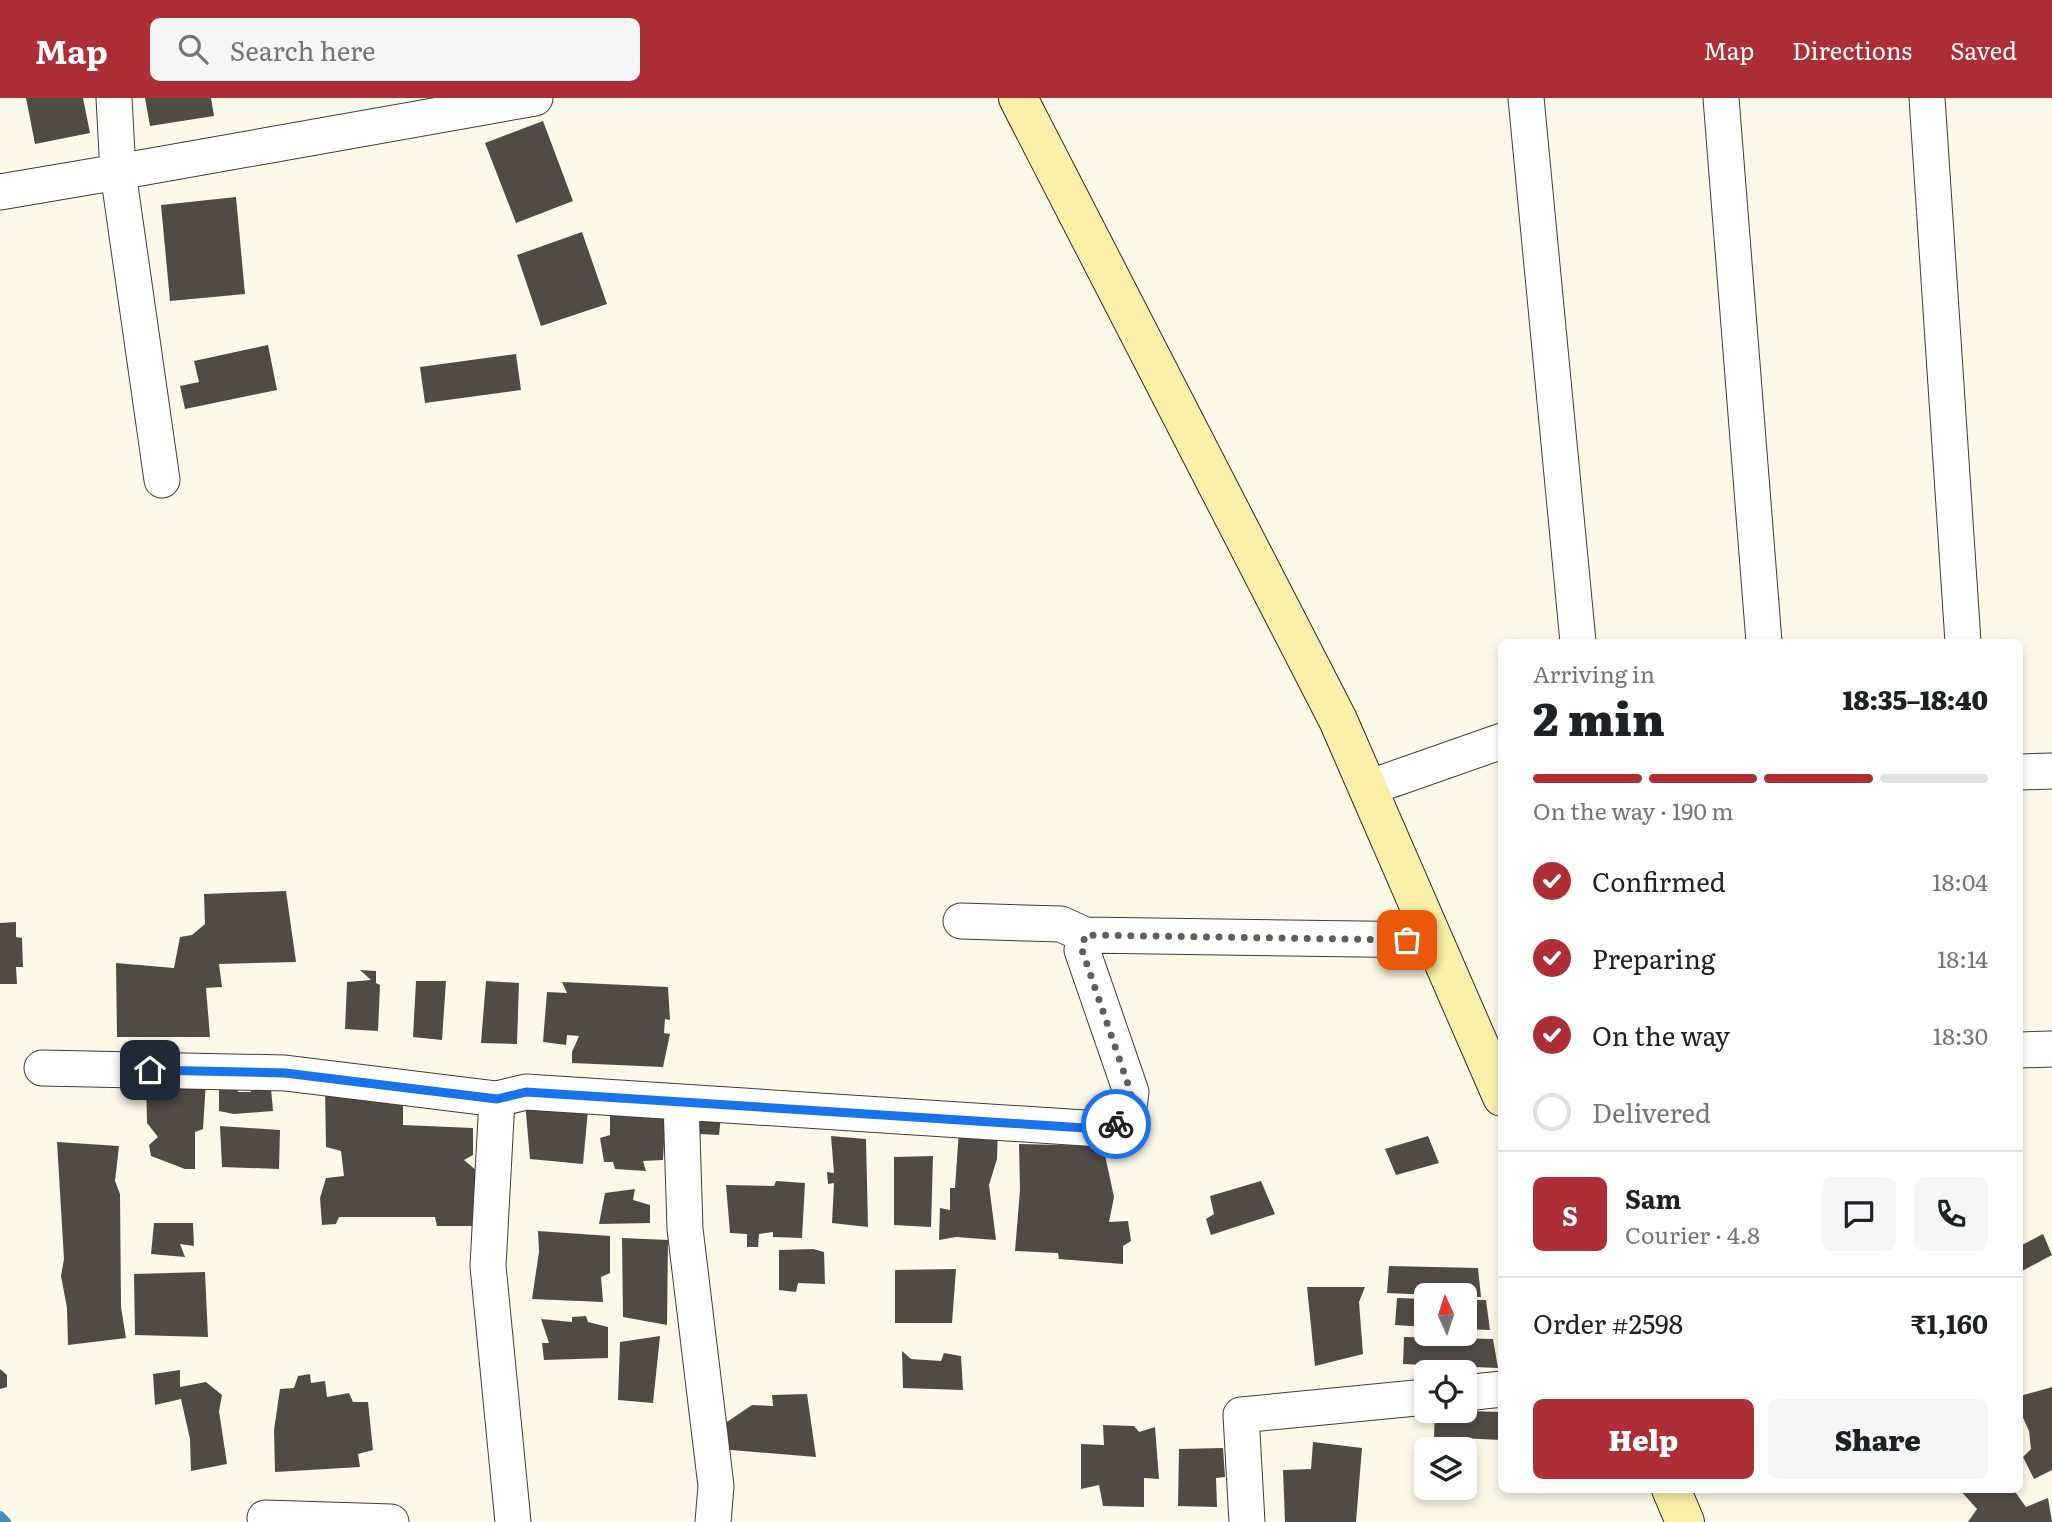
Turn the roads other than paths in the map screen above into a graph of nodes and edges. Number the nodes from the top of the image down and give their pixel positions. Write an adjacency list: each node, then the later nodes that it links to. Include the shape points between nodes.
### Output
1 (114, 98): 7 (street)
2 (535, 98): 7 (street)
3 (1018, 98): 16 (main road, via 1338,720)
4 (1526, 98): 10 (street)
5 (1721, 98): 11 (street)
6 (1927, 98): 12 (street)
7 (118, 172): 8 (street); 9 (street)
8 (0, 192)
9 (162, 480)
10 (1578, 639)
11 (1764, 639)
12 (1963, 639)
13 (1498, 742): 16 (street)
14 (2052, 771): 15 (street)
15 (2023, 772)
16 (1367, 788): 19 (main road)
17 (961, 921): 18 (street, via 1061,924)
18 (1085, 935): 19 (street); 25 (street, via 1082,950 1131,1093 1127,1121 1100,1129)
19 (1433, 940): 23 (main road)
20 (2052, 1049): 21 (street)
21 (2023, 1050)
22 (42, 1068): 24 (street, via 285,1073)
23 (1498, 1088)
24 (497, 1099): 25 (street, via 526,1092); 32 (street, via 488,1266)
25 (681, 1102): 33 (street, via 685,1229 716,1486)
26 (1498, 1389): 27 (street)
27 (1477, 1392)
28 (1414, 1398): 34 (street, via 1241,1415)
29 (1673, 1493): 35 (main road)
30 (265, 1518): 31 (street)
31 (391, 1522)
32 (513, 1522)
33 (713, 1522)
34 (1247, 1522)
35 (1685, 1522)

